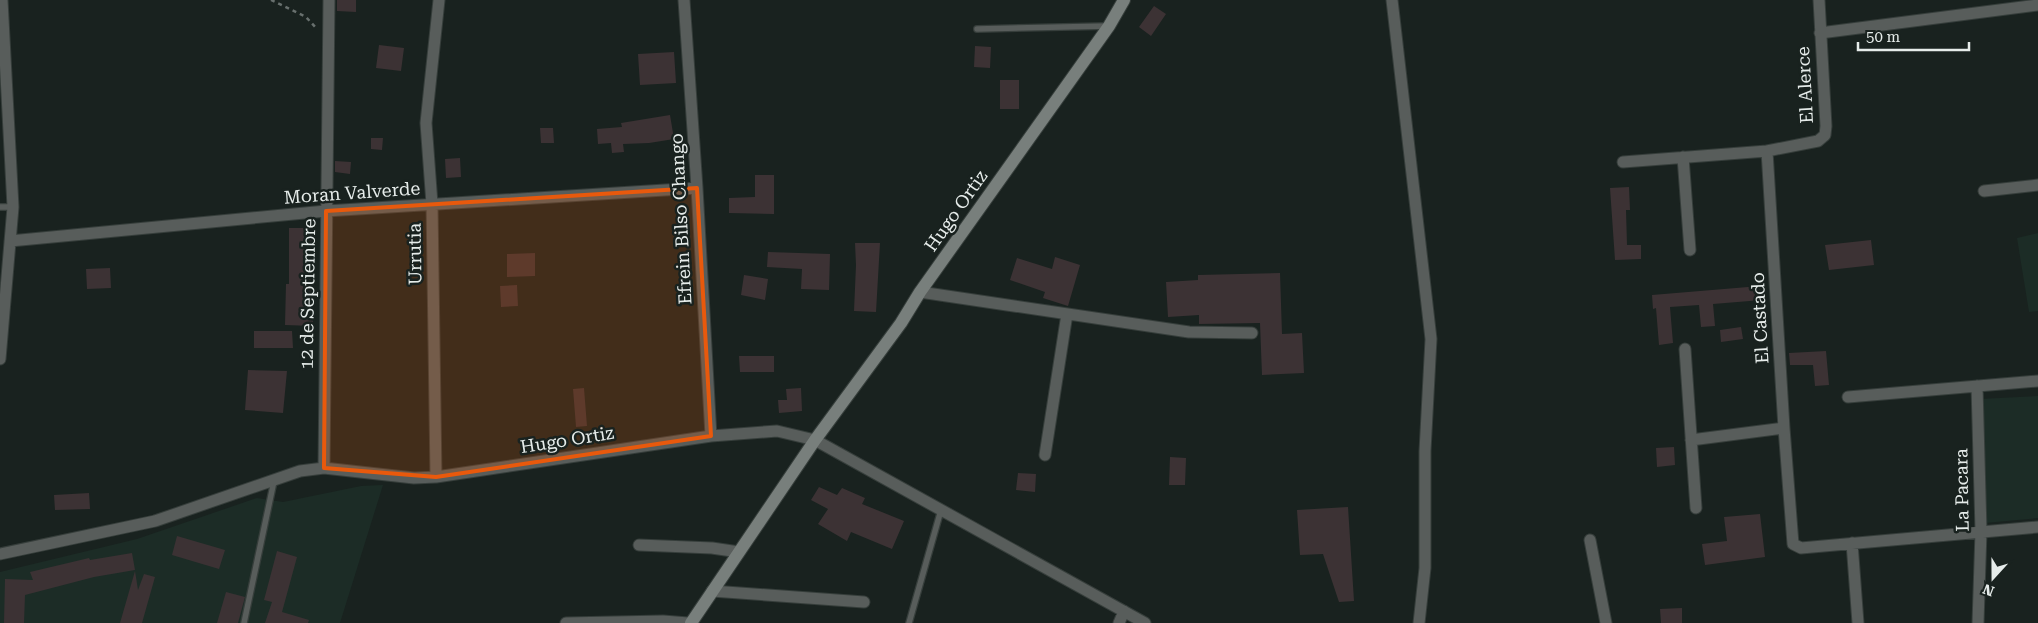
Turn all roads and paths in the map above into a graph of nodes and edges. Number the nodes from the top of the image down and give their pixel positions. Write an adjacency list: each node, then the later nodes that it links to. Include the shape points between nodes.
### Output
1 (2, 0): 14 (street)
2 (271, 0): 13 (path, via 306,17)
3 (329, 0): 13 (street, 12 de Septiembre)
4 (439, 0): 21 (street, Urrutia, via 426,123)
5 (684, 0): 19 (street, Efrein Bilso Chango)
6 (1124, 0): 10 (street, Hugo Ortiz)
7 (1392, 0): 61 (street, via 1431,339 1425,451 1425,568)
8 (1819, 0): 12 (street, El Alerce)
9 (2038, 5): 12 (street)
10 (1109, 26): 11 (lane); 27 (street, Hugo Ortiz)
11 (977, 29)
12 (1820, 33): 15 (street, El Alerce, via 1825,135 1818,141)
13 (328, 40): 24 (street, 12 de Septiembre)
14 (2, 73): 23 (street)
15 (1767, 151): 16 (street); 35 (street, El Castado)
16 (1683, 157): 17 (street); 26 (street)
17 (1624, 162)
18 (2038, 185): 20 (street)
19 (698, 188): 21 (street, Moran Valverde); 36 (street, Efrein Bilso Chango)
20 (1984, 191)
21 (432, 204): 24 (street, Moran Valverde); 41 (street, Urrutia)
22 (0, 207): 23 (lane)
23 (13, 207): 25 (street)
24 (326, 211): 25 (street, Moran Valverde); 40 (street, 12 de Septiembre)
25 (10, 241): 31 (street)
26 (1690, 250)
27 (920, 292): 28 (street); 37 (street, Hugo Ortiz)
28 (1067, 314): 29 (street, via 1189,332); 39 (street)
29 (1252, 333)
30 (1684, 349): 38 (street)
31 (0, 359)
32 (2038, 381): 33 (street)
33 (1977, 386): 34 (street); 46 (street, La Pacara)
34 (1848, 397)
35 (1784, 428): 38 (street); 48 (street, El Castado, via 1793,544 1801,548)
36 (711, 436): 37 (street, Hugo Ortiz, via 776,431); 41 (street, Hugo Ortiz)
37 (815, 440): 44 (street, Hugo Ortiz); 50 (street)
38 (1691, 440): 43 (street)
39 (1045, 454)
40 (324, 468): 41 (street, Hugo Ortiz, via 414,478); 42 (street, Hugo Ortiz, via 300,471)
41 (436, 477)
42 (274, 481): 51 (street, Hugo Ortiz, via 155,521); 55 (lane)
43 (1696, 508)
44 (940, 510): 54 (street, Hugo Ortiz); 58 (lane)
45 (2038, 527): 46 (street)
46 (1981, 531): 48 (street); 64 (street, La Pacara)
47 (1590, 540): 62 (street)
48 (1852, 543): 63 (street)
49 (639, 546): 50 (street)
50 (739, 552): 52 (street)
51 (0, 554)
52 (712, 591): 53 (street); 57 (street)
53 (864, 602)
54 (1124, 611): 59 (street); 60 (street, Hugo Ortiz)
55 (244, 623)
56 (566, 623): 57 (street)
57 (690, 623)
58 (909, 623)
59 (1119, 623)
60 (1145, 623)
61 (1419, 623)
62 (1606, 623)
63 (1858, 623)
64 (1978, 623)

